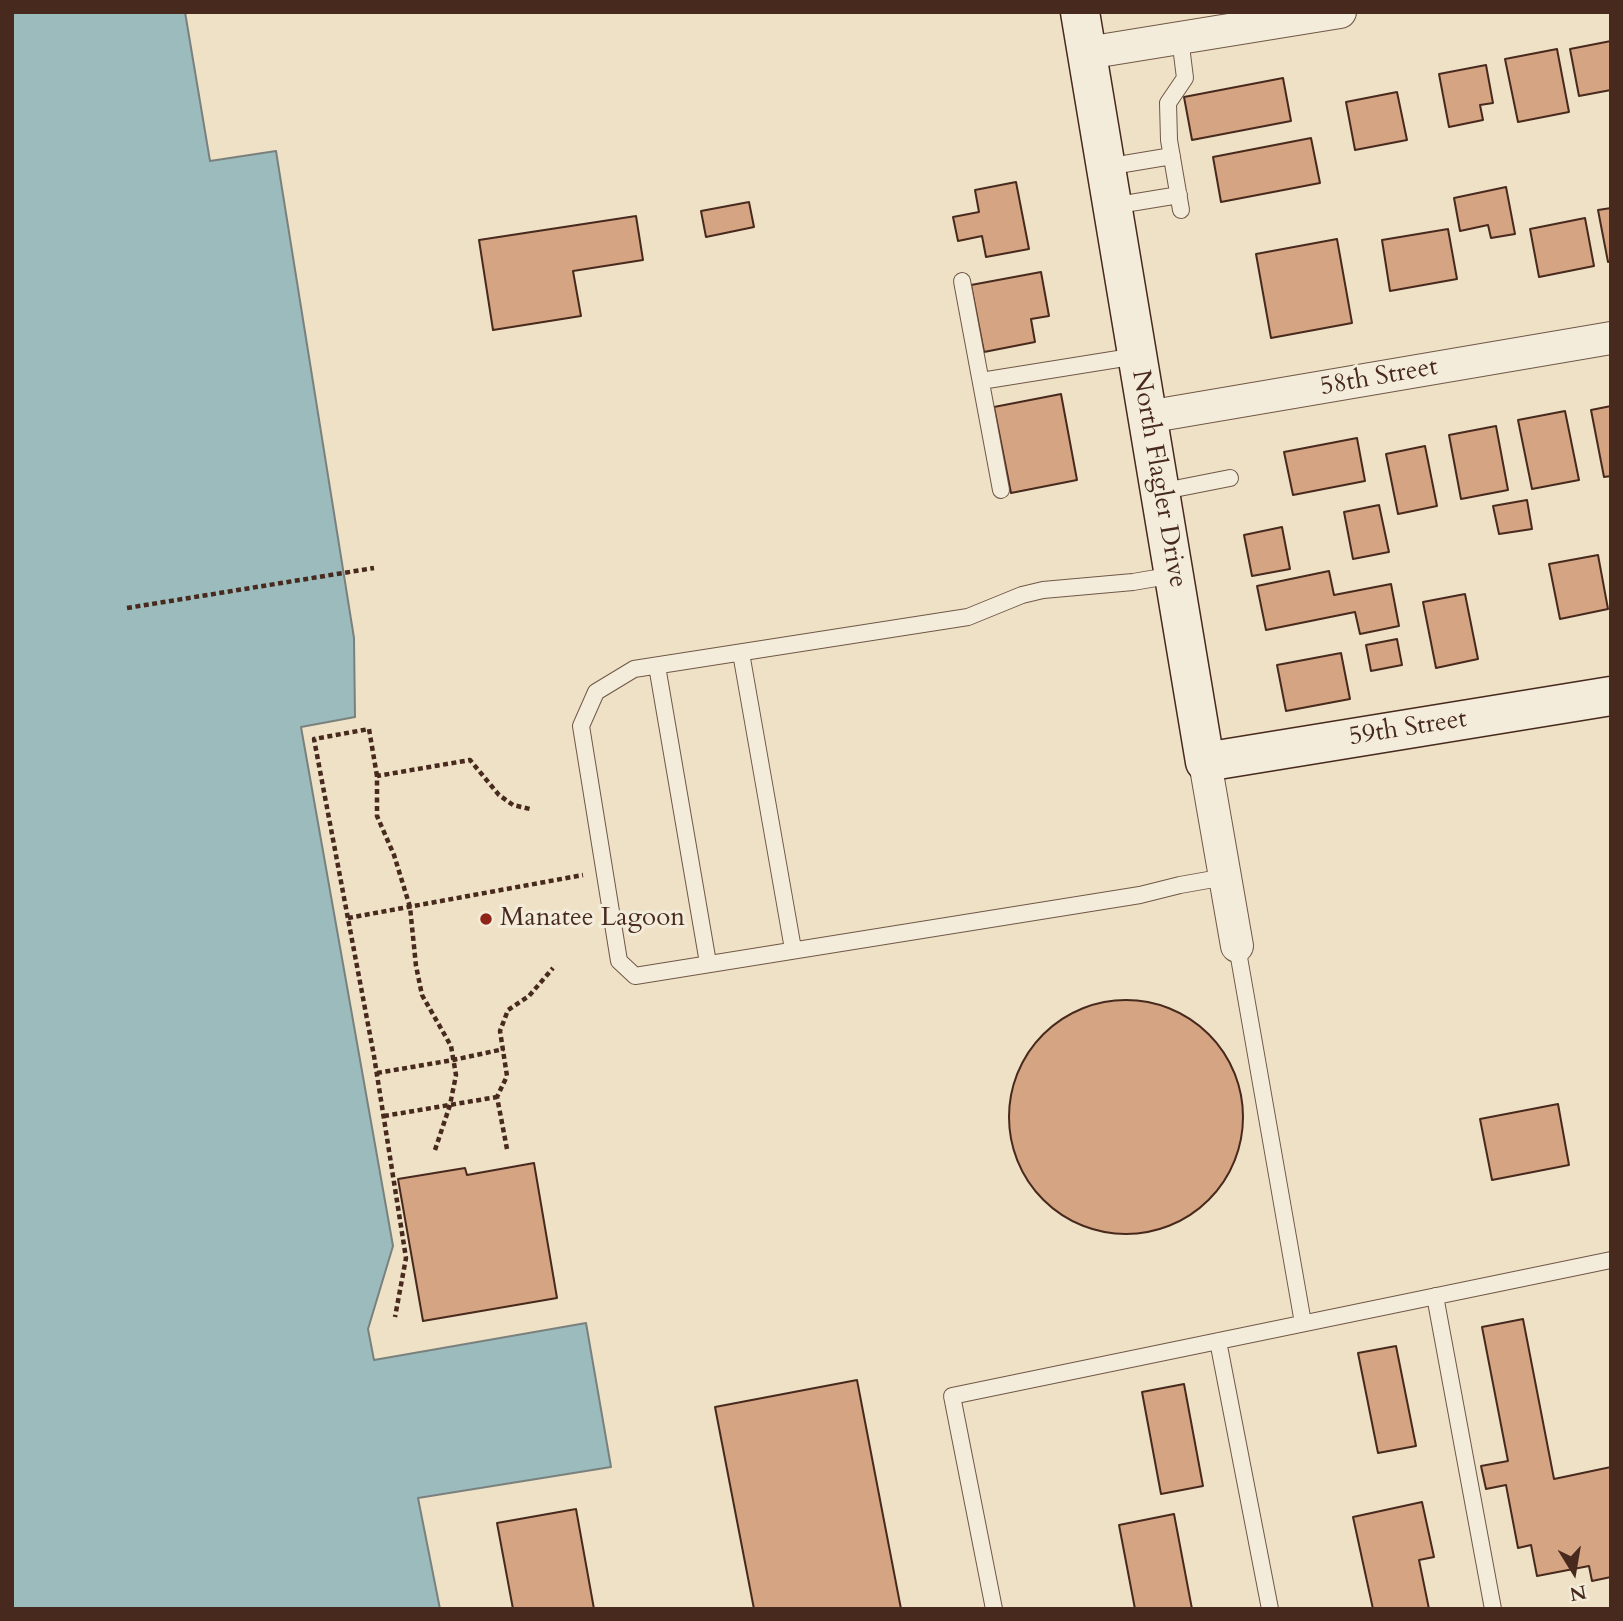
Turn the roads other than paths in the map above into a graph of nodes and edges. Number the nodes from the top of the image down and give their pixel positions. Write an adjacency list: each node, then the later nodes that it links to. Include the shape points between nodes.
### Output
1 (1080, 12): 5 (street, North Flagler Drive)
2 (1326, 13): 3 (street)
3 (1266, 18): 4 (street)
4 (1198, 32): 5 (street); 6 (lane, via 1185,78 1168,103)
5 (1087, 53): 7 (street, North Flagler Drive)
6 (1172, 156): 7 (lane); 8 (lane, via 1180,202)
7 (1105, 167): 8 (street, North Flagler Drive)
8 (1112, 206): 11 (street, North Flagler Drive)
9 (962, 281): 12 (lane)
10 (1611, 338): 13 (street, 58th Street)
11 (1137, 356): 12 (lane); 13 (street, North Flagler Drive)
12 (981, 382): 15 (lane)
13 (1147, 417): 16 (street, North Flagler Drive)
14 (1230, 478): 16 (lane)
15 (1001, 490)
16 (1159, 492): 17 (street, North Flagler Drive)
17 (1174, 575): 18 (lane, via 1043,590 968,617); 21 (street, North Flagler Drive)
18 (741, 653): 19 (lane); 24 (lane)
19 (657, 666): 25 (lane); 25 (lane, via 634,669 596,692 580,726 604,871 620,961 635,976)
20 (1611, 696): 21 (street, 59th Street)
21 (1205, 762): 22 (street, North Flagler Drive)
22 (1225, 877): 23 (street, North Flagler Drive); 24 (lane, via 1140,895)
23 (1237, 946): 28 (lane)
24 (793, 950): 25 (lane)
25 (708, 963)
26 (1611, 1261): 27 (lane)
27 (1435, 1296): 28 (lane); 32 (lane)
28 (1303, 1323): 29 (lane)
29 (1219, 1341): 30 (lane, via 952,1396); 31 (lane)
30 (994, 1609)
31 (1270, 1609)
32 (1493, 1609)

